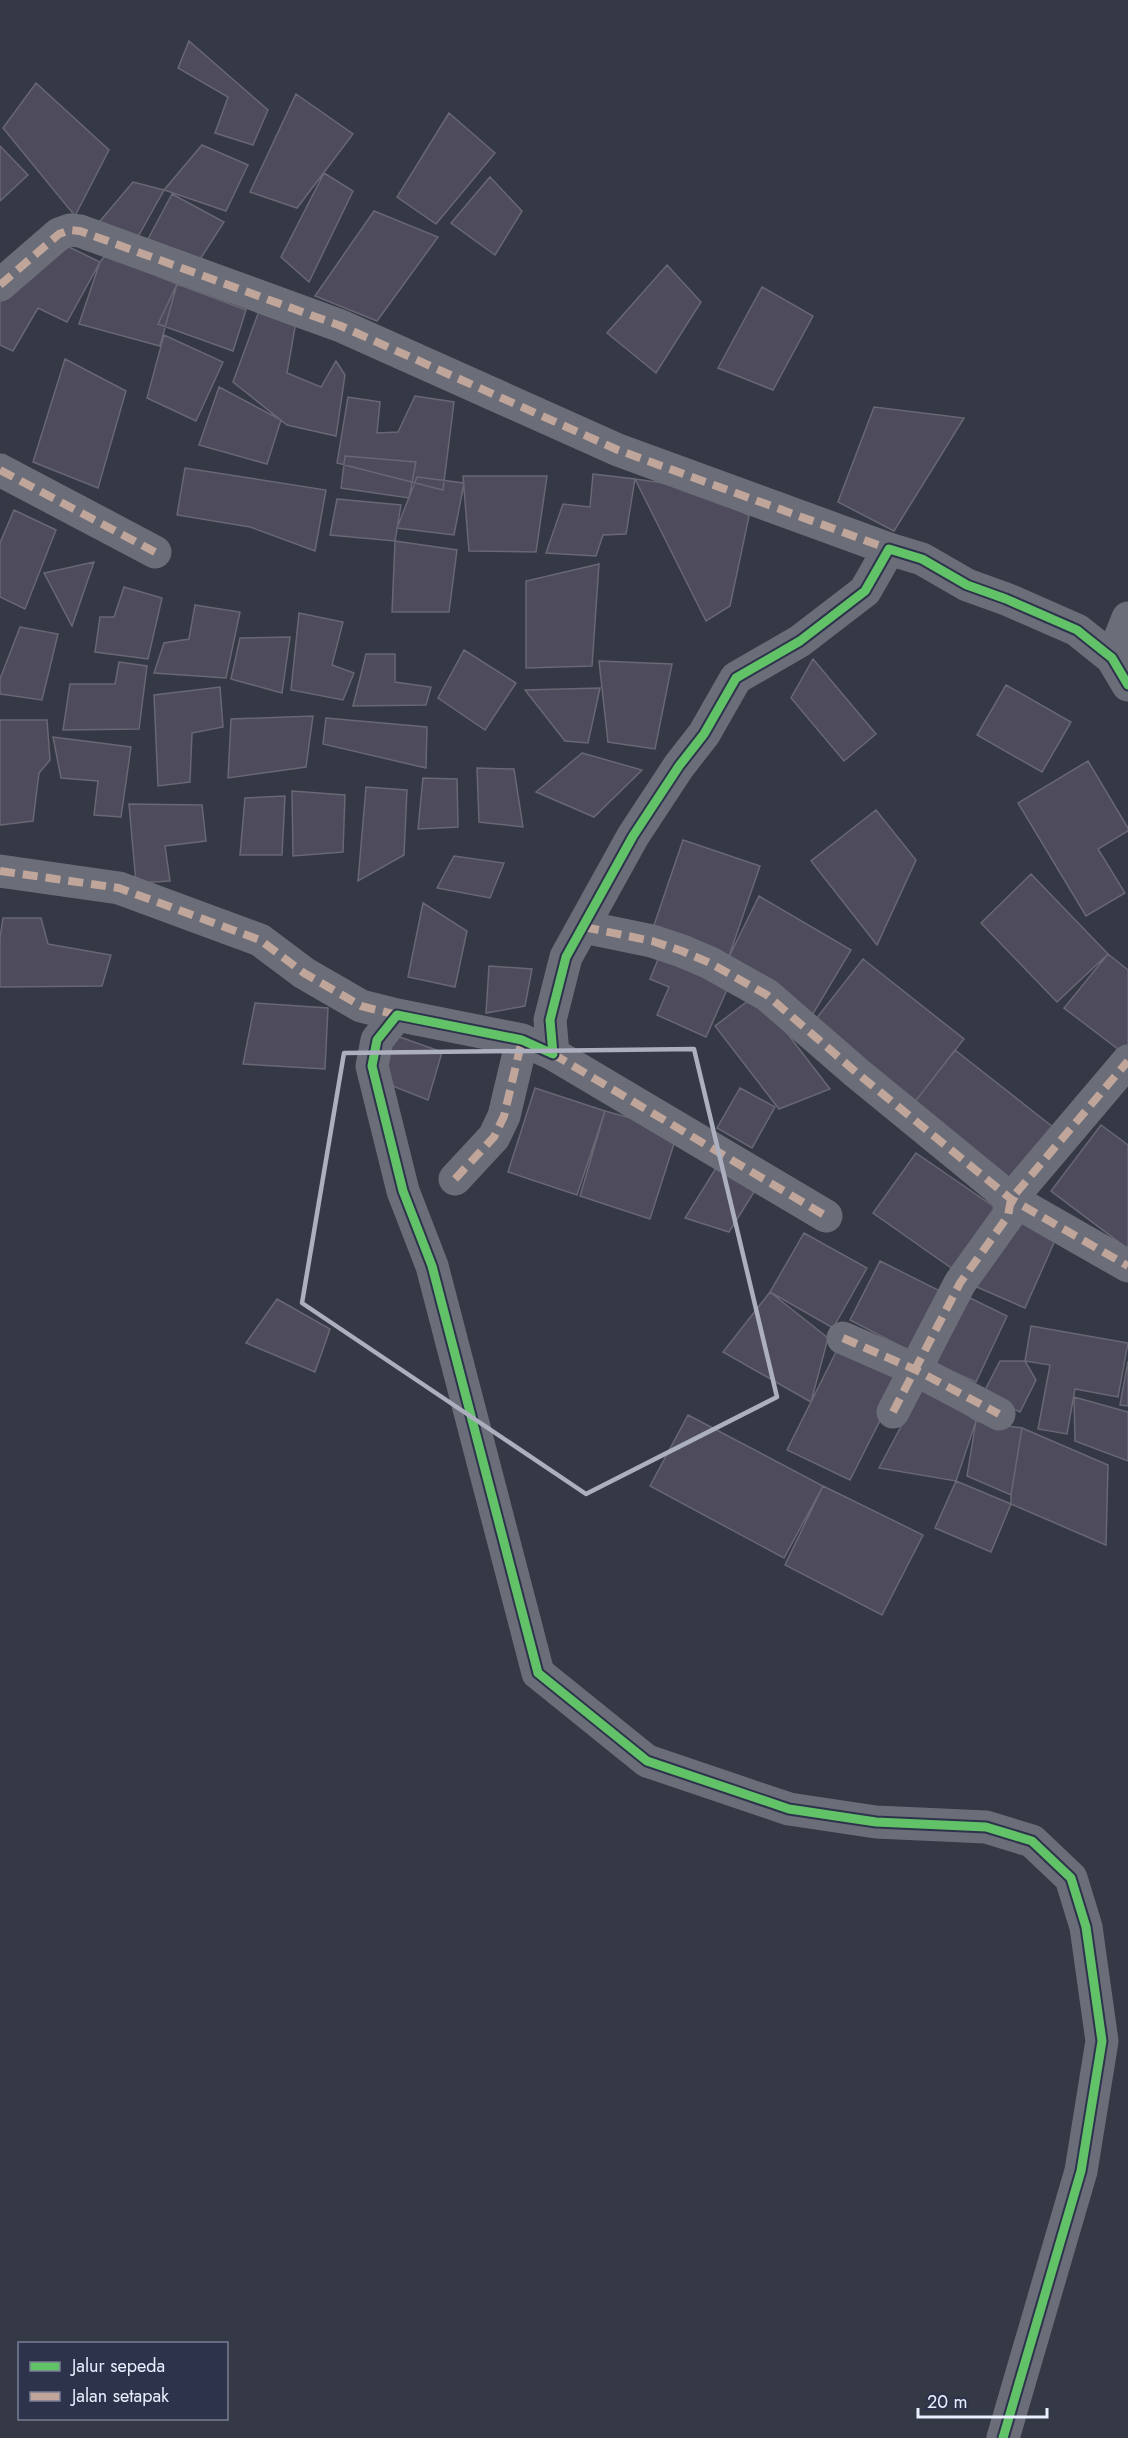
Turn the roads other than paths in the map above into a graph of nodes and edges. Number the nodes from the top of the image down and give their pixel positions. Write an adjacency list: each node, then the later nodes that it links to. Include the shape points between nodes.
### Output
1 (0, 285): 3 (street, via 59,234 80,231 340,326 618,450)
2 (0, 470): 4 (street)
3 (889, 549): 6 (street, via 922,559 967,585 1077,630); 8 (street, via 865,591 800,641 736,678 704,734 633,836)
4 (155, 552)
5 (1128, 618): 6 (street)
6 (1120, 672)
7 (0, 871): 9 (street, via 118,888 260,940 304,973 361,1006)
8 (584, 927): 11 (street, via 566,957 550,1020); 14 (street, via 682,951 767,995)
9 (397, 1015): 10 (street); 21 (street, via 377,1040 372,1066 403,1191 432,1266 538,1673 647,1761 789,1809 876,1822 986,1827 1032,1842 1071,1878 1086,1927 1102,2041 1082,2171)
10 (522, 1040): 11 (street); 13 (street, via 504,1116 494,1137)
11 (553, 1054): 15 (street)
12 (1128, 1061): 14 (street)
13 (455, 1179)
14 (1011, 1198): 16 (street); 18 (street, via 1008,1216 960,1283)
15 (826, 1216)
16 (1128, 1266)
17 (843, 1338): 18 (street)
18 (916, 1370): 19 (street); 20 (street)
19 (893, 1412)
20 (999, 1414)
21 (1003, 2438)

